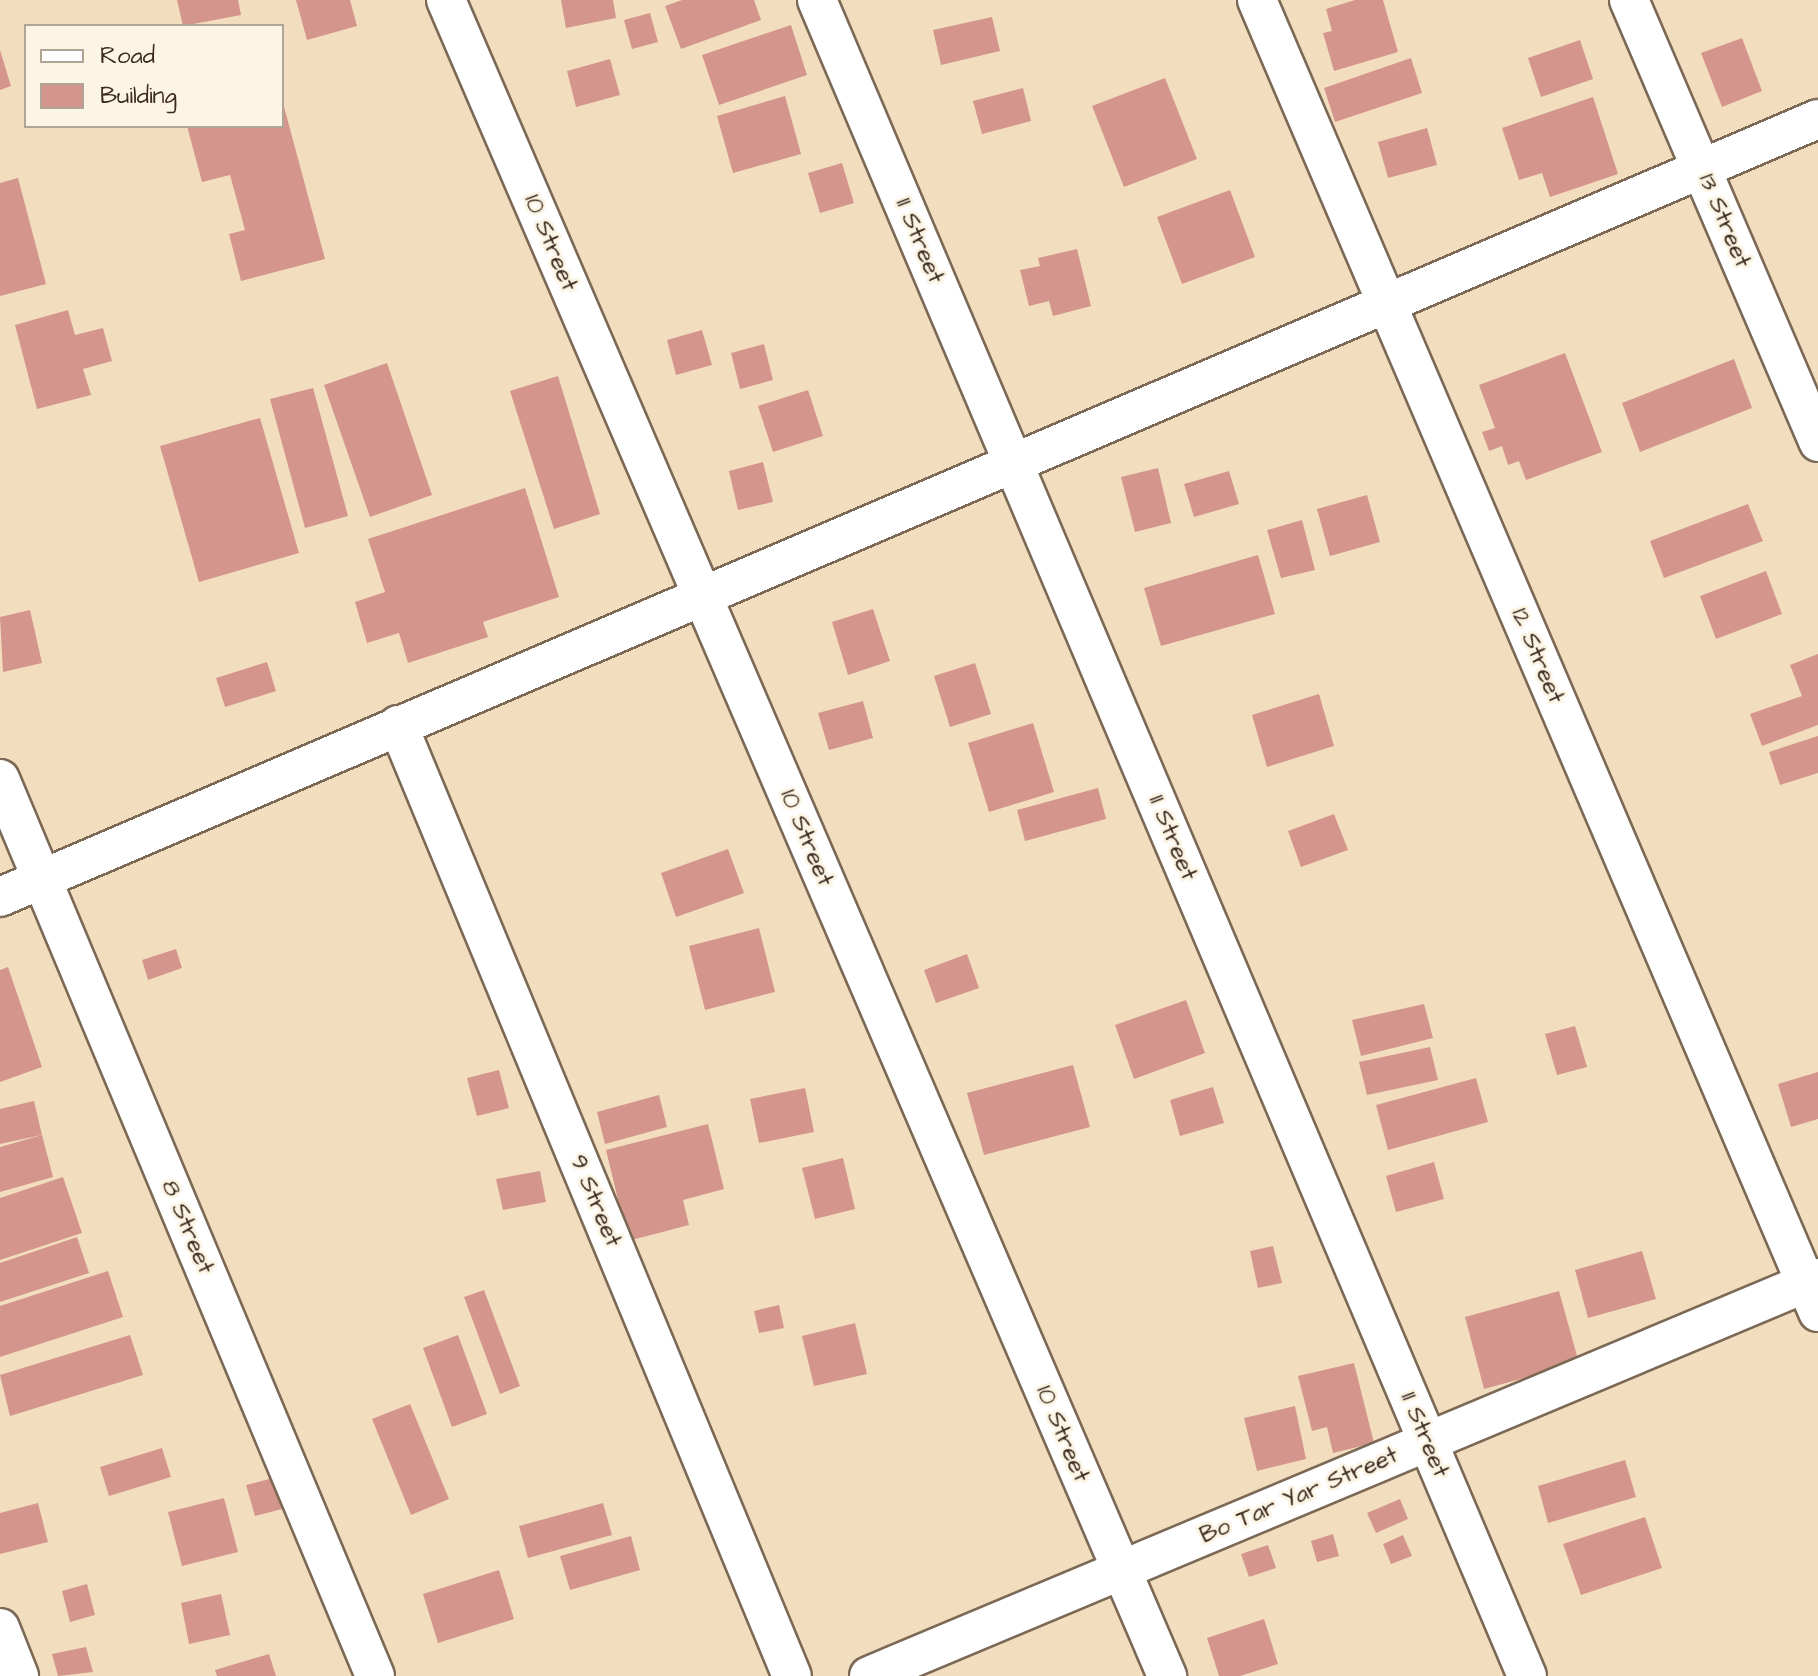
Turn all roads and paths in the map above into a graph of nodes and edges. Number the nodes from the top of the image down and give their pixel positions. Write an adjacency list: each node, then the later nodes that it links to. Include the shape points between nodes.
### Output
1 (446, 0): 10 (street, 10 Street)
2 (817, 0): 9 (street, 11 Street)
3 (1257, 0): 7 (street, 12 Street)
4 (1629, 0): 6 (street, 13 Street)
5 (1818, 119): 6 (street)
6 (1701, 169): 7 (street); 8 (street, 13 Street)
7 (1386, 303): 9 (street); 15 (street, 12 Street)
8 (1818, 442)
9 (1013, 463): 10 (street); 16 (street, 11 Street)
10 (702, 595): 11 (street); 17 (street, 10 Street)
11 (398, 725): 13 (street); 21 (street, 9 Street)
12 (0, 779): 13 (street, 8 Street)
13 (43, 881): 14 (street); 20 (street, 8 Street)
14 (0, 897)
15 (1814, 1291): 16 (street, Bo Tar Yar Street)
16 (1427, 1442): 17 (street, Bo Tar Yar Street); 24 (street, 11 Street)
17 (1121, 1570): 22 (street, Bo Tar Yar Street); 23 (street, 10 Street)
18 (0, 1628): 19 (street)
19 (19, 1676)
20 (375, 1676)
21 (792, 1676)
22 (869, 1676)
23 (1167, 1676)
24 (1527, 1676)

